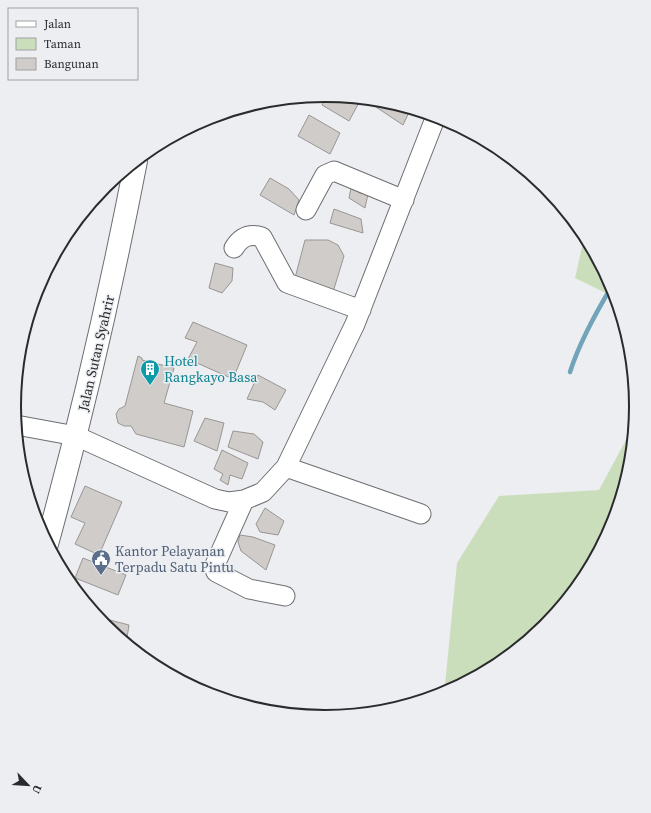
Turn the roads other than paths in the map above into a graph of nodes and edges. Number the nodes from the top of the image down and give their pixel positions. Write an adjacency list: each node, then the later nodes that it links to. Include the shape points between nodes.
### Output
1 (434, 122): 3 (street)
2 (134, 170): 8 (highway, Jalan Sutan Syahrir, via 107,309)
3 (404, 200): 4 (street, via 334,172 325,175); 6 (street)
4 (306, 210)
5 (234, 248): 6 (street, via 238,241 246,236 255,235 262,238 287,282)
6 (361, 310): 9 (street)
7 (22, 426): 8 (street)
8 (76, 436): 10 (street, via 215,499 230,502); 12 (highway, Jalan Sutan Syahrir)
9 (286, 467): 10 (street, via 263,492); 11 (street)
10 (244, 500): 13 (street, via 214,567 216,572 249,589)
11 (421, 514)
12 (49, 535)
13 (285, 596)

